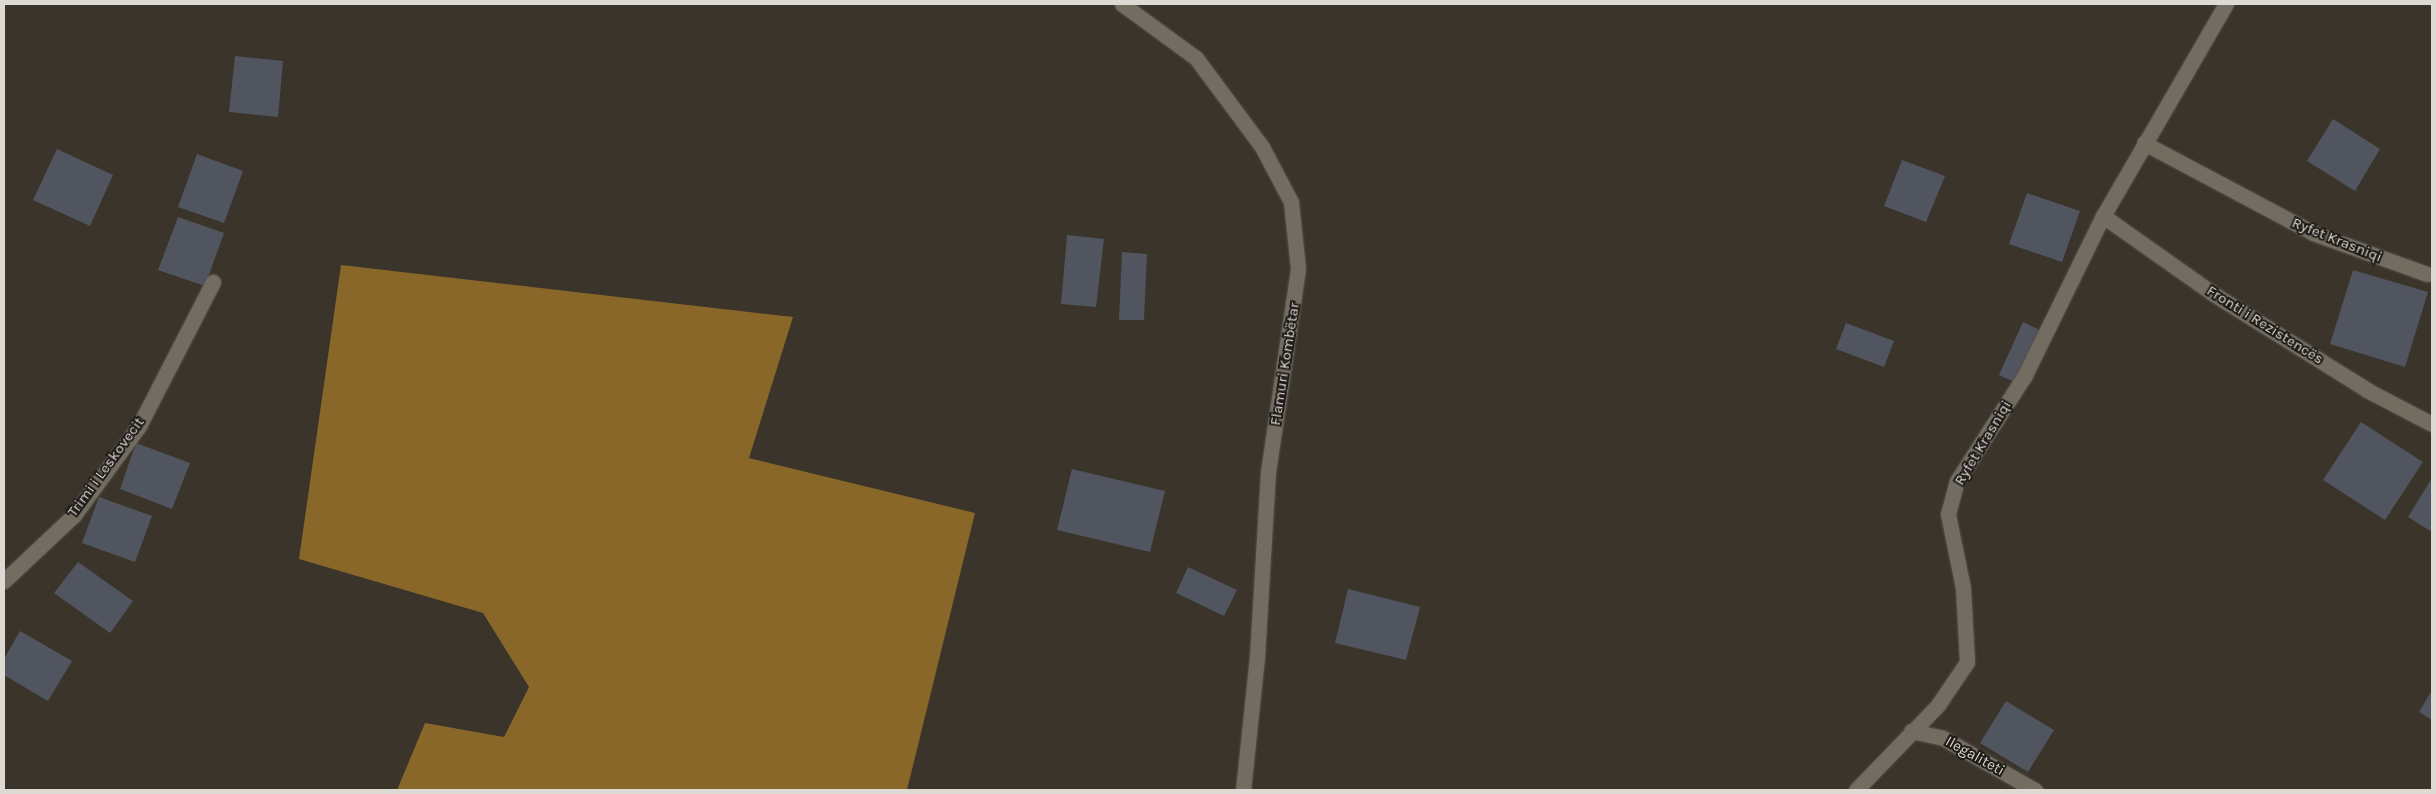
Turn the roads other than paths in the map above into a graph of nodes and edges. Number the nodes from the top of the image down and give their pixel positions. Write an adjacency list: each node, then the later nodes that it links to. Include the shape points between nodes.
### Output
1 (1122, 4): 10 (street, Flamuri Kombëtar, via 1196,58 1262,148 1291,202 1298,269 1268,472 1257,657)
2 (2226, 4): 3 (street, Ryfet Krasniqi)
3 (2144, 143): 4 (street, Ryfet Krasniqi); 5 (street, Ryfet Krasniqi, via 2313,233)
4 (2103, 216): 7 (street, Fronti i Rezistencës, via 2212,292 2368,390); 9 (street, Ryfet Krasniqi, via 2025,375 1957,481 1948,514 1962,588 1967,662 1938,705)
5 (2427, 274)
6 (213, 282): 8 (street, Trimi i Leskovecit, via 139,426 74,514)
7 (2432, 424)
8 (4, 581)
9 (1912, 731): 11 (street, Ryfet Krasniqi); 12 (street, Ilegaliteti, via 1944,738)
10 (1243, 790)
11 (1856, 790)
12 (2035, 790)

